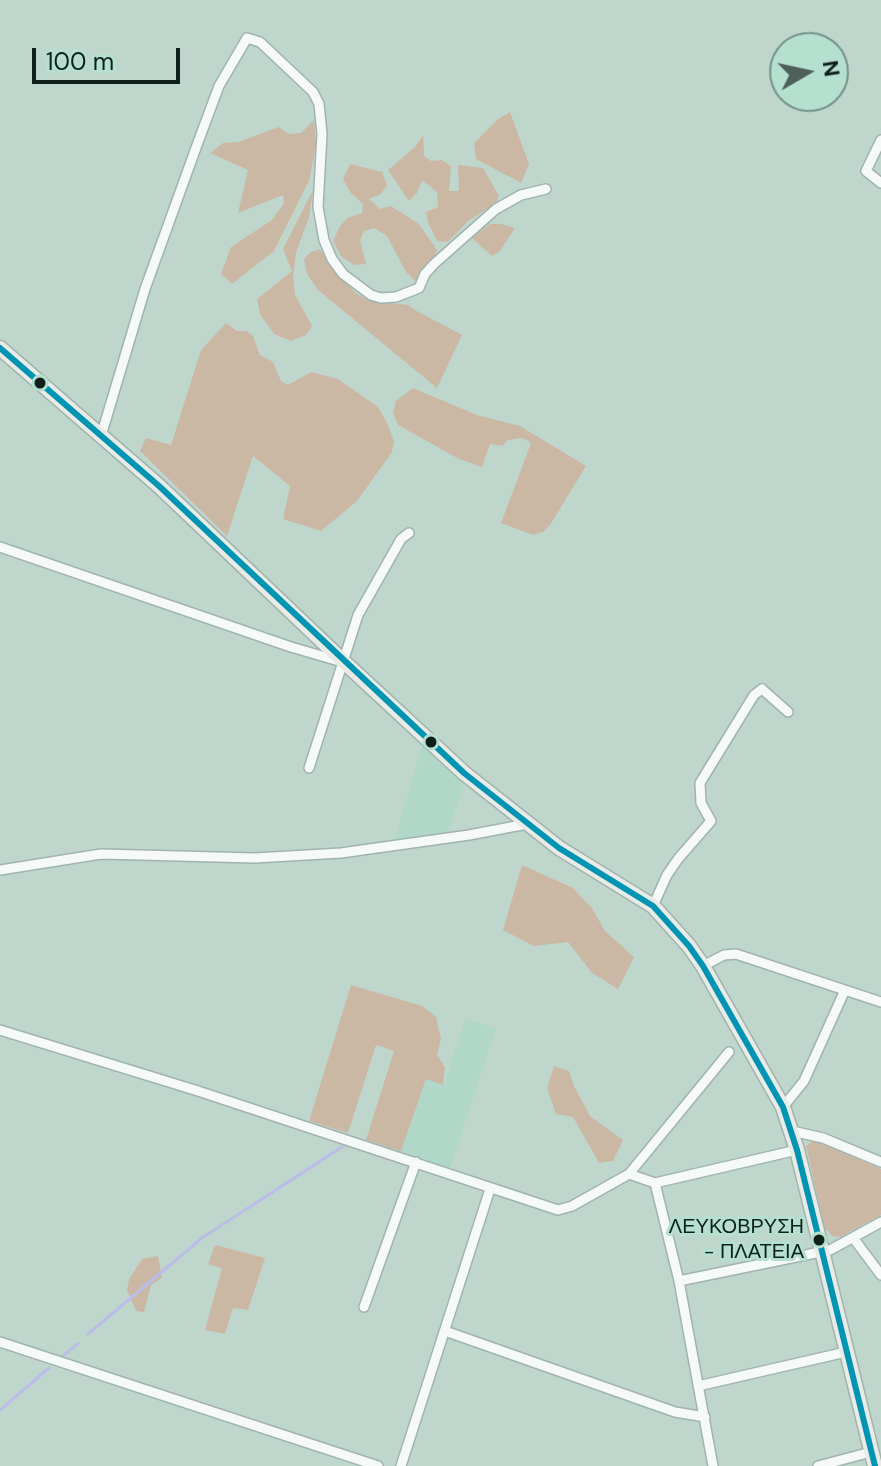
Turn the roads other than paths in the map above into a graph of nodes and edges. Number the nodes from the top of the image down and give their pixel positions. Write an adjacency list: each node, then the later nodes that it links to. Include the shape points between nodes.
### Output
1 (881, 140): 2 (street, via 866,171)
2 (881, 183)
3 (546, 189): 5 (street, via 496,209 434,264 419,288 396,297 371,295 343,274 324,240 318,207 319,104 260,42 247,38 219,86 197,145 145,289)
4 (0, 348): 5 (main road)
5 (101, 436): 8 (main road)
6 (409, 533): 8 (street, via 372,586)
7 (0, 547): 8 (street)
8 (343, 661): 10 (street); 11 (main road)
9 (788, 712): 13 (street, via 762,689 754,695 700,783 701,803 711,821 667,875)
10 (309, 768)
11 (527, 824): 12 (street, via 341,853 255,858 101,854); 13 (main road)
12 (0, 870)
13 (653, 906): 14 (main road)
14 (703, 966): 15 (street, via 736,954); 19 (main road)
15 (845, 990): 16 (street); 19 (street, via 804,1081)
16 (881, 1002)
17 (0, 1030): 22 (street)
18 (729, 1052): 24 (street)
19 (783, 1107): 20 (main road)
20 (792, 1131): 21 (main road); 23 (street)
21 (797, 1150): 25 (street); 29 (main road)
22 (416, 1162): 26 (street); 32 (street)
23 (881, 1162)
24 (629, 1174): 25 (street); 26 (street, via 558,1210)
25 (655, 1183): 31 (street)
26 (490, 1189): 33 (street)
27 (881, 1222): 28 (street)
28 (854, 1239): 29 (street); 30 (street)
29 (821, 1252): 31 (street); 35 (main road)
30 (881, 1275)
31 (679, 1281): 36 (street)
32 (364, 1307)
33 (445, 1331): 37 (street, via 675,1412); 40 (street)
34 (0, 1342): 39 (street)
35 (846, 1352): 36 (street); 38 (main road)
36 (698, 1386): 37 (street)
37 (705, 1417): 41 (street)
38 (873, 1459): 42 (street)
39 (378, 1466)
40 (401, 1466)
41 (713, 1466)
42 (818, 1466)

